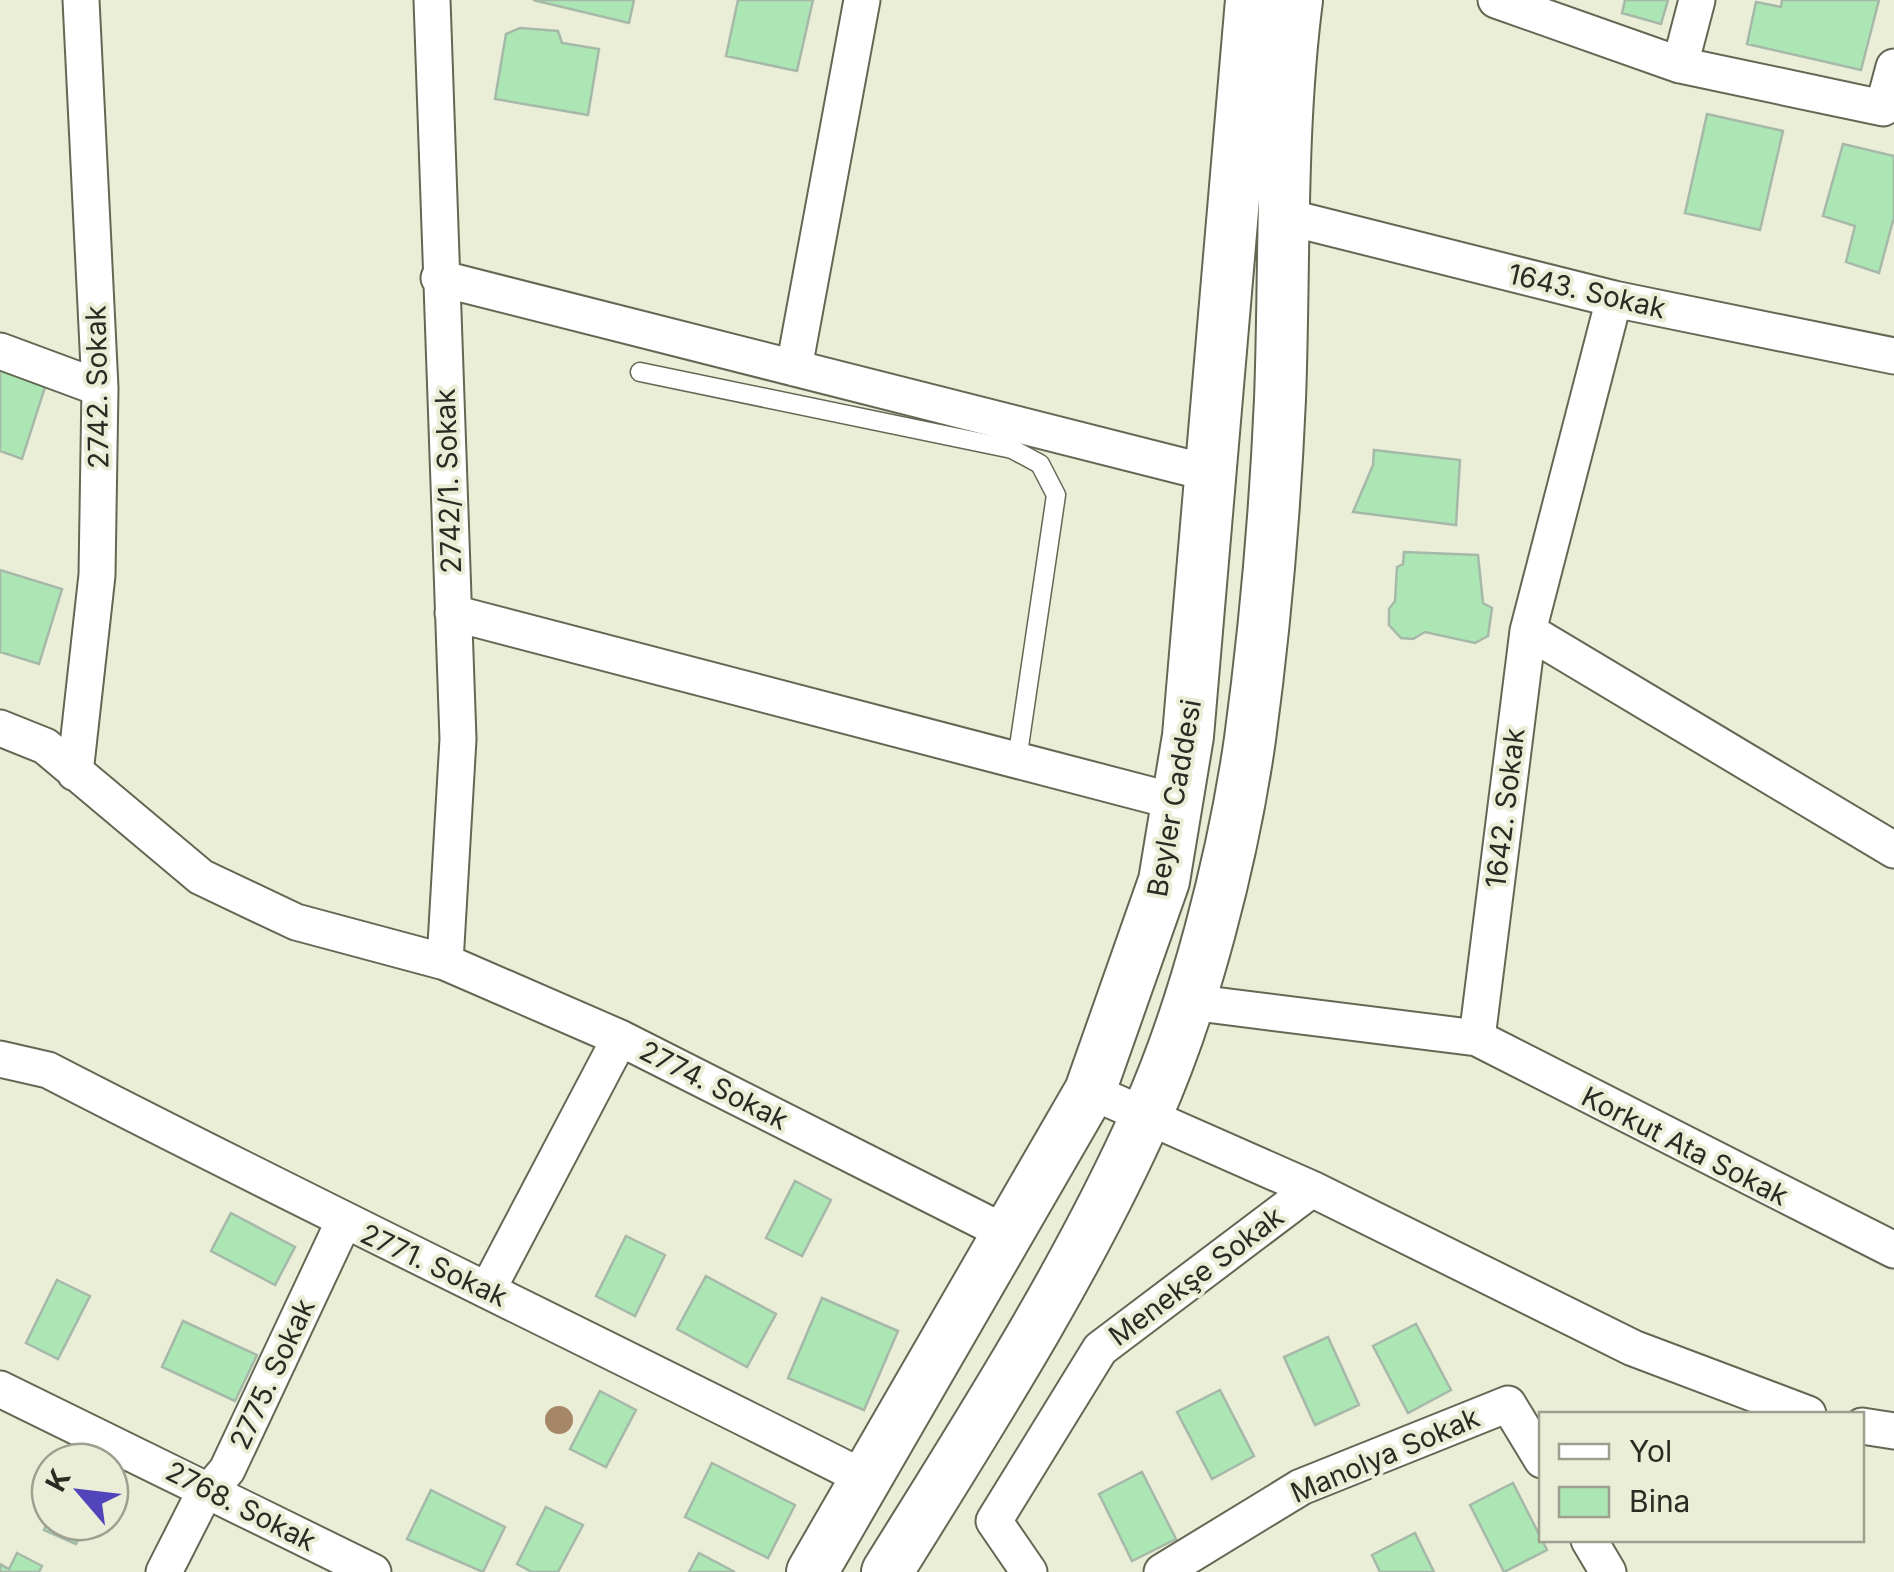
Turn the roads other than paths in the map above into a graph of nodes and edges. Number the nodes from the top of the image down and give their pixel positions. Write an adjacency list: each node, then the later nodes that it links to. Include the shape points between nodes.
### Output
1 (81, 0): 16 (street, 2742. Sokak)
2 (432, 0): 10 (street, 2742/1. Sokak)
3 (862, 0): 14 (street)
4 (1496, 0): 7 (street)
5 (1697, 0): 7 (street)
6 (1282, 1): 9 (main road, Beyler Caddesi)
7 (1680, 65): 8 (street, via 1883,108)
8 (1894, 67)
9 (1258, 215): 11 (street, 1643. Sokak); 17 (main road, Beyler Caddesi); 26 (main road, Beyler Caddesi, via 1280,400 1250,742)
10 (439, 278): 14 (street); 18 (street, 2742/1. Sokak)
11 (1614, 299): 13 (street, 1643. Sokak); 19 (street, 1642. Sokak)
12 (0, 351): 16 (street)
13 (1894, 356)
14 (794, 368): 17 (street)
15 (640, 372): 21 (lane, via 1012,449 1040,464 1056,495)
16 (100, 388): 22 (street, 2742. Sokak, via 97,575)
17 (1213, 474): 23 (main road, Beyler Caddesi)
18 (453, 613): 21 (street); 25 (street, 2742/1. Sokak, via 458,738)
19 (1528, 632): 24 (street); 28 (street, 1642. Sokak)
20 (0, 728): 22 (street, via 44,746)
21 (1017, 760): 23 (street)
22 (75, 773): 25 (street, via 201,877 296,922)
23 (1177, 802): 30 (main road, Beyler Caddesi, via 1164,881)
24 (1894, 850)
25 (445, 962): 27 (street)
26 (1190, 1002): 28 (street); 31 (main road, Beyler Caddesi)
27 (620, 1038): 34 (street, 2774. Sokak); 36 (street, 2774. Sokak)
28 (1477, 1038): 35 (street, Korkut Ata Sokak)
29 (0, 1059): 33 (street, 2771. Sokak, via 48,1070)
30 (1090, 1091): 31 (street); 34 (main road, Beyler Caddesi)
31 (1147, 1114): 32 (street); 48 (main road, Beyler Caddesi, via 1054,1294)
32 (1312, 1189): 38 (street, via 1634,1348); 49 (street, Menekşe Sokak, via 1100,1349 994,1521)
33 (343, 1223): 36 (street, 2771. Sokak); 43 (street, 2775. Sokak, via 227,1470)
34 (1008, 1234): 42 (main road, Beyler Caddesi)
35 (1894, 1250)
36 (488, 1289): 42 (street, 2771. Sokak)
37 (0, 1389): 43 (street, 2768. Sokak)
38 (1803, 1412)
39 (1864, 1426): 40 (street)
40 (1894, 1432)
41 (1539, 1455): 50 (street, Manolya Sokak, via 1508,1404 1301,1488)
42 (866, 1479): 47 (main road, Beyler Caddesi)
43 (210, 1491): 45 (street, 2775. Sokak); 46 (street, 2768. Sokak)
44 (1590, 1542): 51 (street)
45 (164, 1572)
46 (373, 1572)
47 (812, 1572)
48 (887, 1572)
49 (1029, 1572)
50 (1162, 1572)
51 (1608, 1572)

